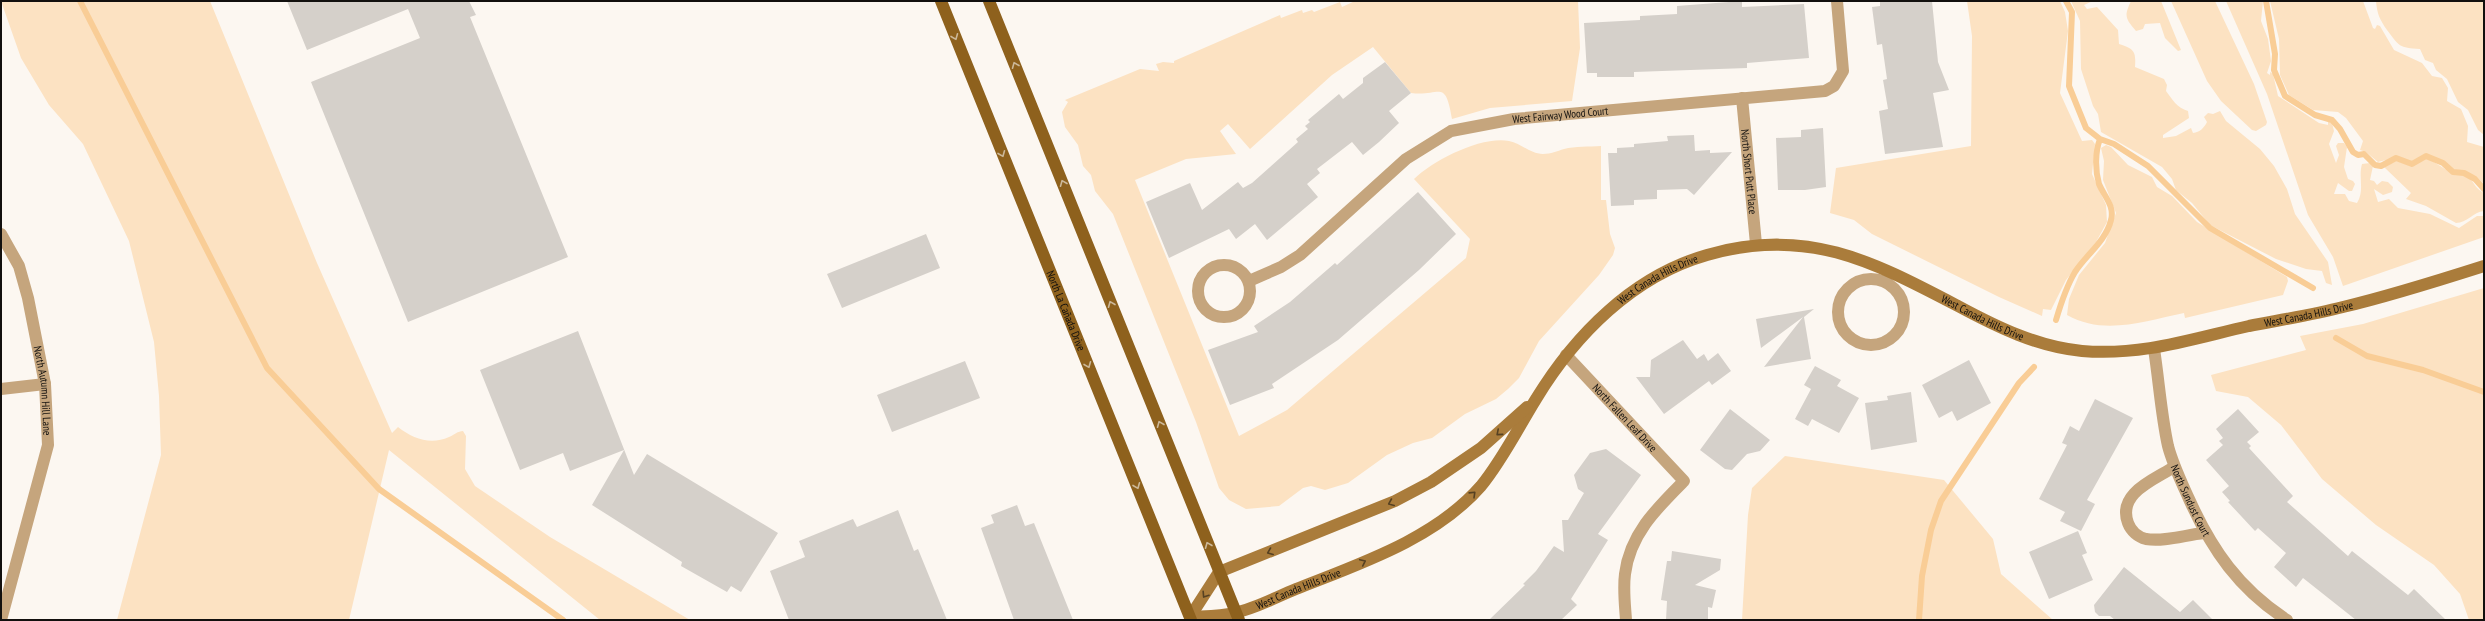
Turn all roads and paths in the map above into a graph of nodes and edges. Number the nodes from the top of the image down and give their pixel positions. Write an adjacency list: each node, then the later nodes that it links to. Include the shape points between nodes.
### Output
1 (941, 1): 19 (main road, North La Cañada Drive, one-way to 19)
2 (989, 1): 17 (main road, one-way to 2)
3 (1837, 1): 4 (street, West Fairway Wood Court, via 1843,71 1834,86 1825,91)
4 (1742, 98): 6 (street, North Short Putt Place); 9 (street, West Fairway Wood Court, via 1514,119 1451,131 1406,159 1300,255 1281,267)
5 (1, 234): 12 (street, North Autumn Hill Lane, via 19,266 28,298)
6 (1756, 244): 8 (street, West Canada Hills Drive, via 1783,244 1826,250 1859,258); 11 (street, West Canada Hills Drive, via 1694,259 1648,282 1620,300)
7 (2484, 266): 10 (street, West Canada Hills Drive, via 2342,308)
8 (1885, 275): 8 (street, via 1852,284 1839,302 1837,312 1844,333 1862,345 1884,343 1901,328 1904,306 1900,295); 10 (street, West Canada Hills Drive, via 1994,325 2049,344 2080,351)
9 (1249, 281): 9 (street, via 1238,268 1221,265 1213,267 1206,272 1199,284 1202,304 1215,315 1232,316 1246,306 1250,298)
10 (2154, 349): 15 (street, North Sundust Court, via 2168,444)
11 (1566, 356): 14 (street, West Canada Hills Drive); 21 (street, North Fallen Leaf Drive, via 1684,481 1648,518 1632,545 1625,574)
12 (44, 384): 13 (street); 20 (street, North Autumn Hill Lane, via 48,445)
13 (1, 389)
14 (1538, 396): 17 (street, West Canada Hills Drive, one-way to 17, via 1481,448 1431,482 1395,501); 18 (street, West Canada Hills Drive, one-way to 14, via 1384,552 1415,536 1461,505 1493,471)
15 (2174, 467): 16 (street, North Sundust Court); 16 (street, via 2132,495 2126,508 2128,525 2134,533 2158,540)
16 (2204, 532): 22 (street, North Sundust Court, via 2214,550 2242,582)
17 (1219, 572): 18 (main road); 19 (street, one-way to 19)
18 (1237, 616): 19 (street, West Canada Hills Drive)
19 (1191, 619)
20 (1, 620)
21 (1626, 620)
22 (2287, 620)

